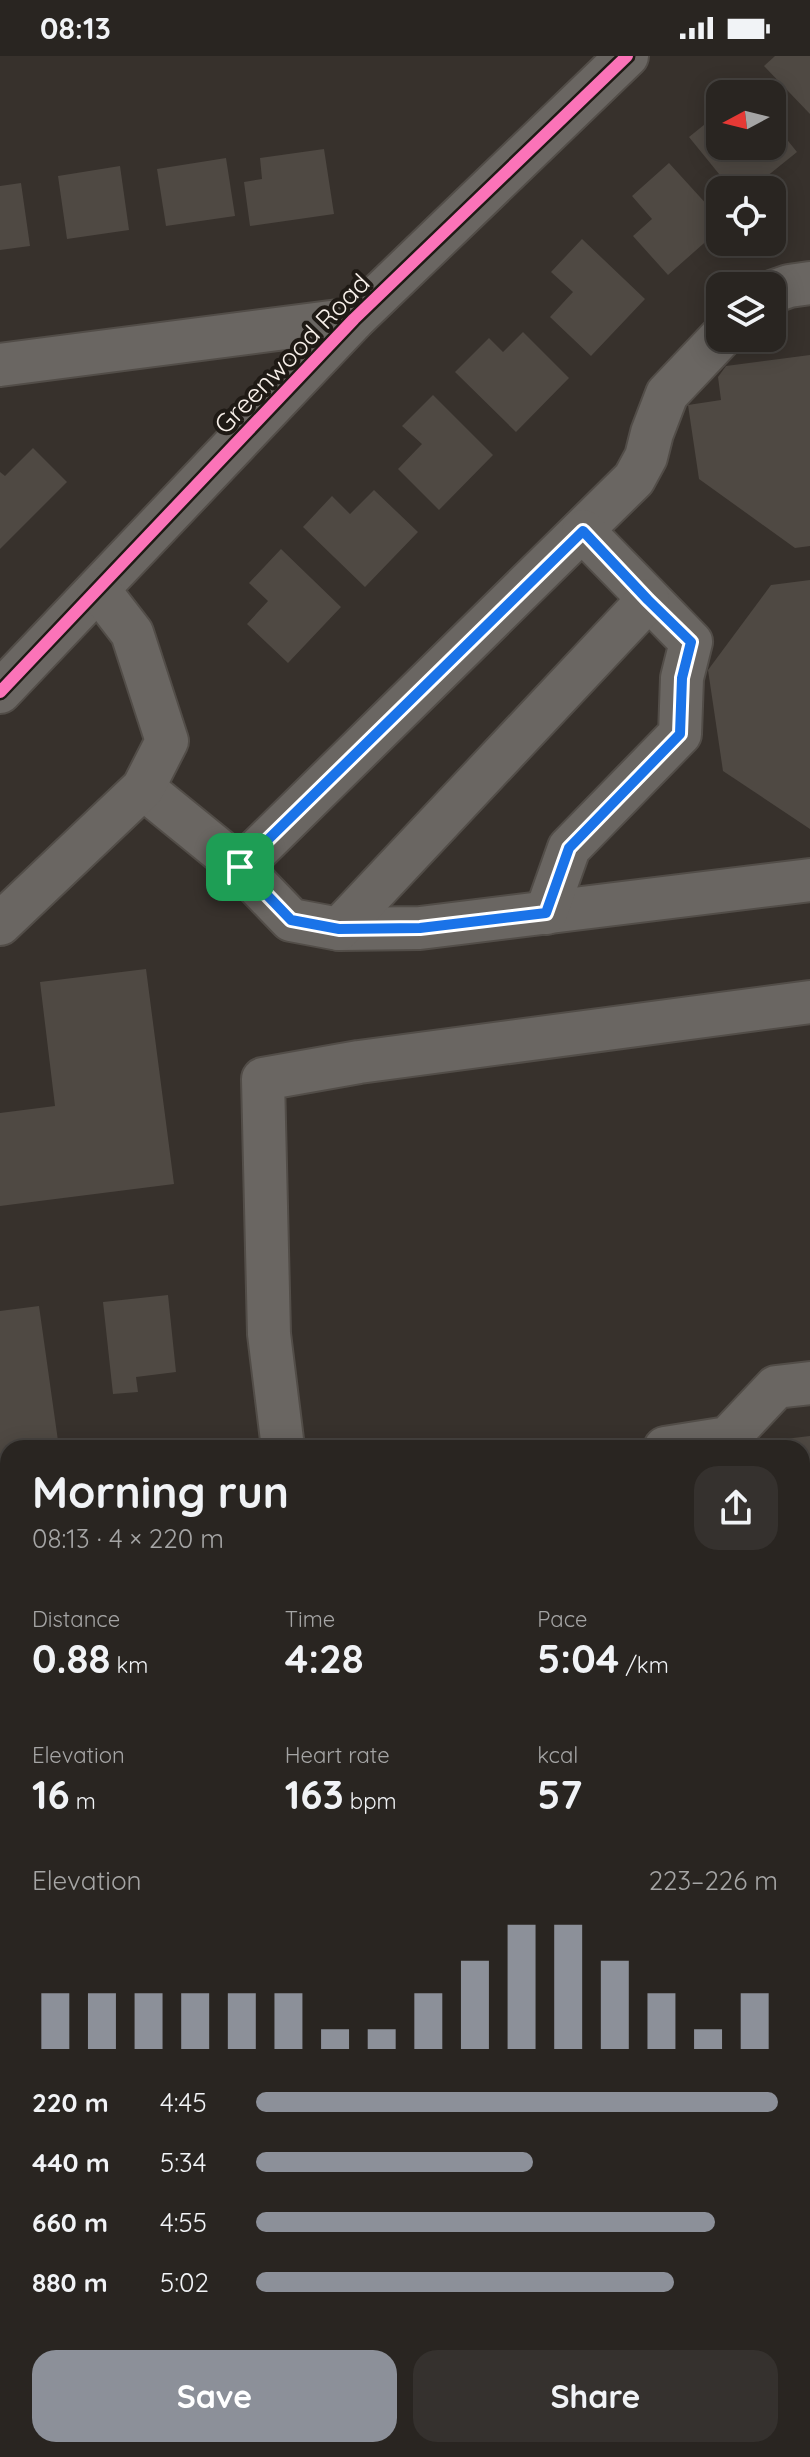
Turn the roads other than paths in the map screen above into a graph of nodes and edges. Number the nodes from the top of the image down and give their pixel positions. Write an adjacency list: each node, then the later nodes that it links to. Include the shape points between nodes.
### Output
1 (627, 56): 4 (street, Greenwood Road)
2 (810, 283): 3 (street)
3 (786, 287)
4 (354, 319): 6 (street); 8 (street, Greenwood Road)
5 (707, 352): 7 (street, via 667,394 634,479)
6 (0, 365)
7 (583, 531): 9 (street); 12 (street)
8 (98, 589): 10 (street, Greenwood Road); 11 (street, via 132,633 167,741)
9 (648, 600): 14 (street, via 691,642 682,678 680,734 569,848); 16 (street)
10 (0, 692)
11 (143, 788): 12 (street); 15 (street)
12 (240, 867): 16 (street, via 291,920)
13 (810, 880): 14 (street)
14 (546, 913): 16 (street, via 420,928)
15 (0, 924)
16 (339, 929)
17 (810, 1002): 19 (street, via 263,1079 269,1334)
18 (810, 1383): 20 (street, via 776,1387 728,1438)
19 (282, 1440)
20 (712, 1440)

